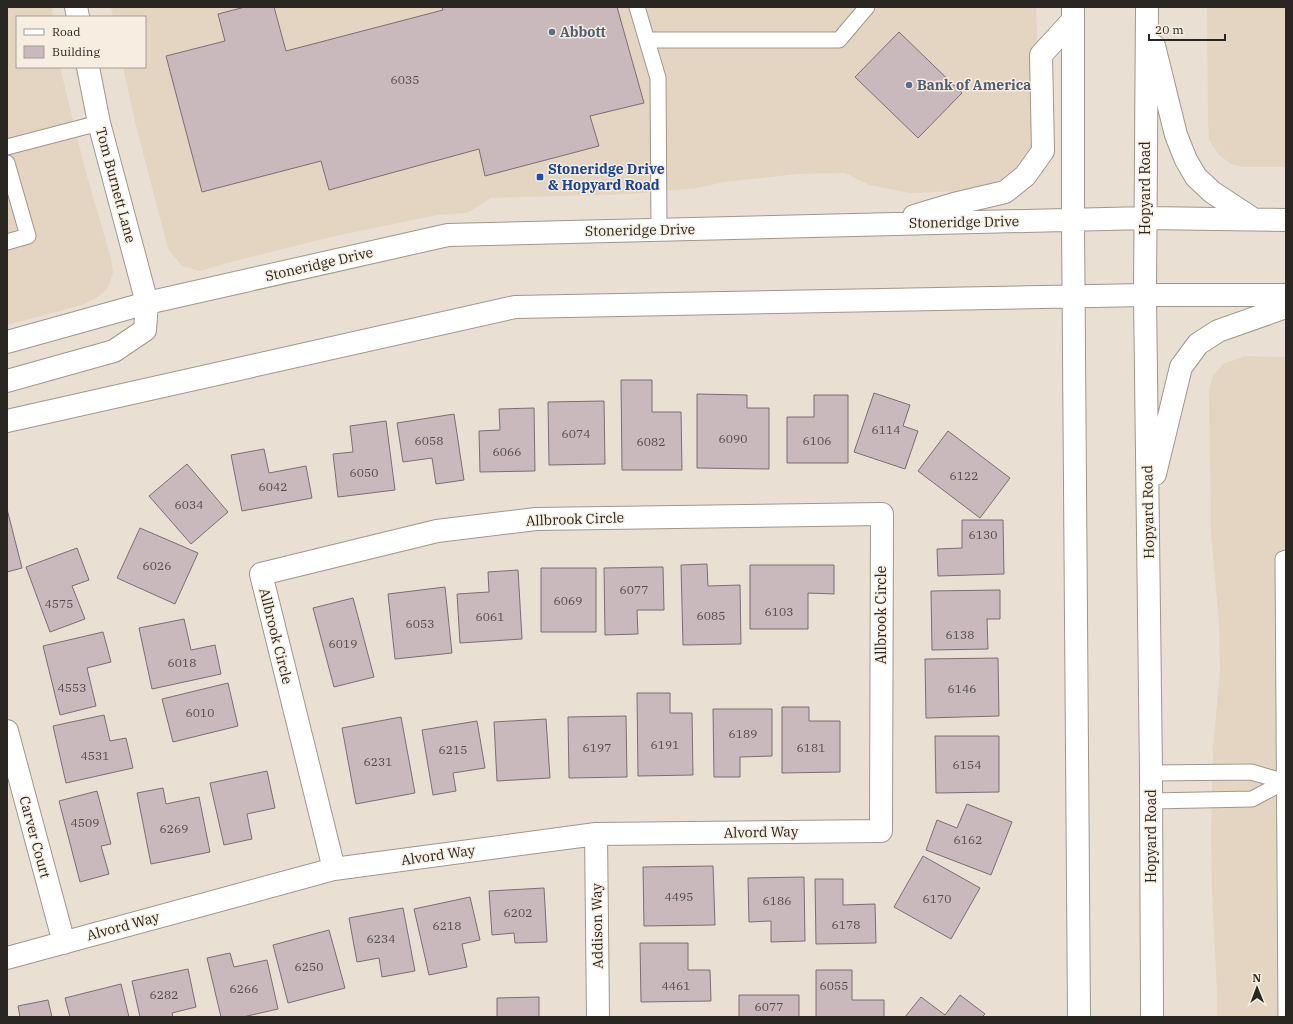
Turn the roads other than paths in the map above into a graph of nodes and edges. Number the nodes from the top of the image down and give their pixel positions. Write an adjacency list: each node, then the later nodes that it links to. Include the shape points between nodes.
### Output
1 (637, 7): 5 (lane)
2 (867, 7): 5 (lane, via 839,40)
3 (1147, 12): 10 (main road, Hopyard Road); 12 (main road, via 1176,135 1186,160 1196,177 1212,192)
4 (1073, 14): 11 (main road); 14 (main road, via 1041,55 1043,151 1025,176 1005,192)
5 (647, 40): 15 (lane, via 658,78)
6 (88, 68): 7 (main road, Tom Burnett Lane)
7 (99, 123): 8 (lane); 20 (main road, Tom Burnett Lane)
8 (7, 147)
9 (7, 163): 16 (lane, via 28,236)
10 (1145, 218): 11 (main road, Stoneridge Drive); 12 (main road, Stoneridge Drive); 17 (main road, Hopyard Road)
11 (1073, 219): 14 (main road, Stoneridge Drive); 19 (main road)
12 (1253, 219): 13 (main road, Stoneridge Drive)
13 (1286, 220)
14 (886, 224): 15 (main road, Stoneridge Drive)
15 (659, 230): 20 (main road, Stoneridge Drive, via 448,235)
16 (7, 242)
17 (1145, 295): 18 (main road); 19 (main road); 25 (main road, Hopyard Road)
18 (1286, 295)
19 (1074, 296): 24 (main road, via 514,307); 38 (main road)
20 (147, 303): 22 (main road, Stoneridge Drive); 23 (main road, Tom Burnett Lane, via 146,330 114,351)
21 (1286, 307): 25 (main road, via 1218,331 1198,344 1185,361 1181,367)
22 (7, 342)
23 (7, 381)
24 (7, 421)
25 (1148, 506): 29 (main road, Hopyard Road)
26 (1286, 558): 27 (lane, via 1282,559)
27 (1285, 718): 30 (lane)
28 (7, 730): 35 (main road, Carver Court)
29 (1151, 772): 30 (lane, via 1251,772); 31 (main road, Hopyard Road)
30 (1285, 782): 31 (lane, via 1252,799); 40 (lane)
31 (1151, 801): 39 (main road, Hopyard Road)
32 (881, 831): 33 (main road, Alvord Way); 34 (main road, Allbrook Circle, via 882,514 536,519 436,531 261,574)
33 (596, 834): 34 (main road, Alvord Way); 37 (main road, Addison Way)
34 (334, 869): 35 (main road, Alvord Way)
35 (64, 942): 36 (main road, Alvord Way)
36 (7, 958)
37 (598, 1017)
38 (1079, 1017)
39 (1152, 1017)
40 (1286, 1017)

